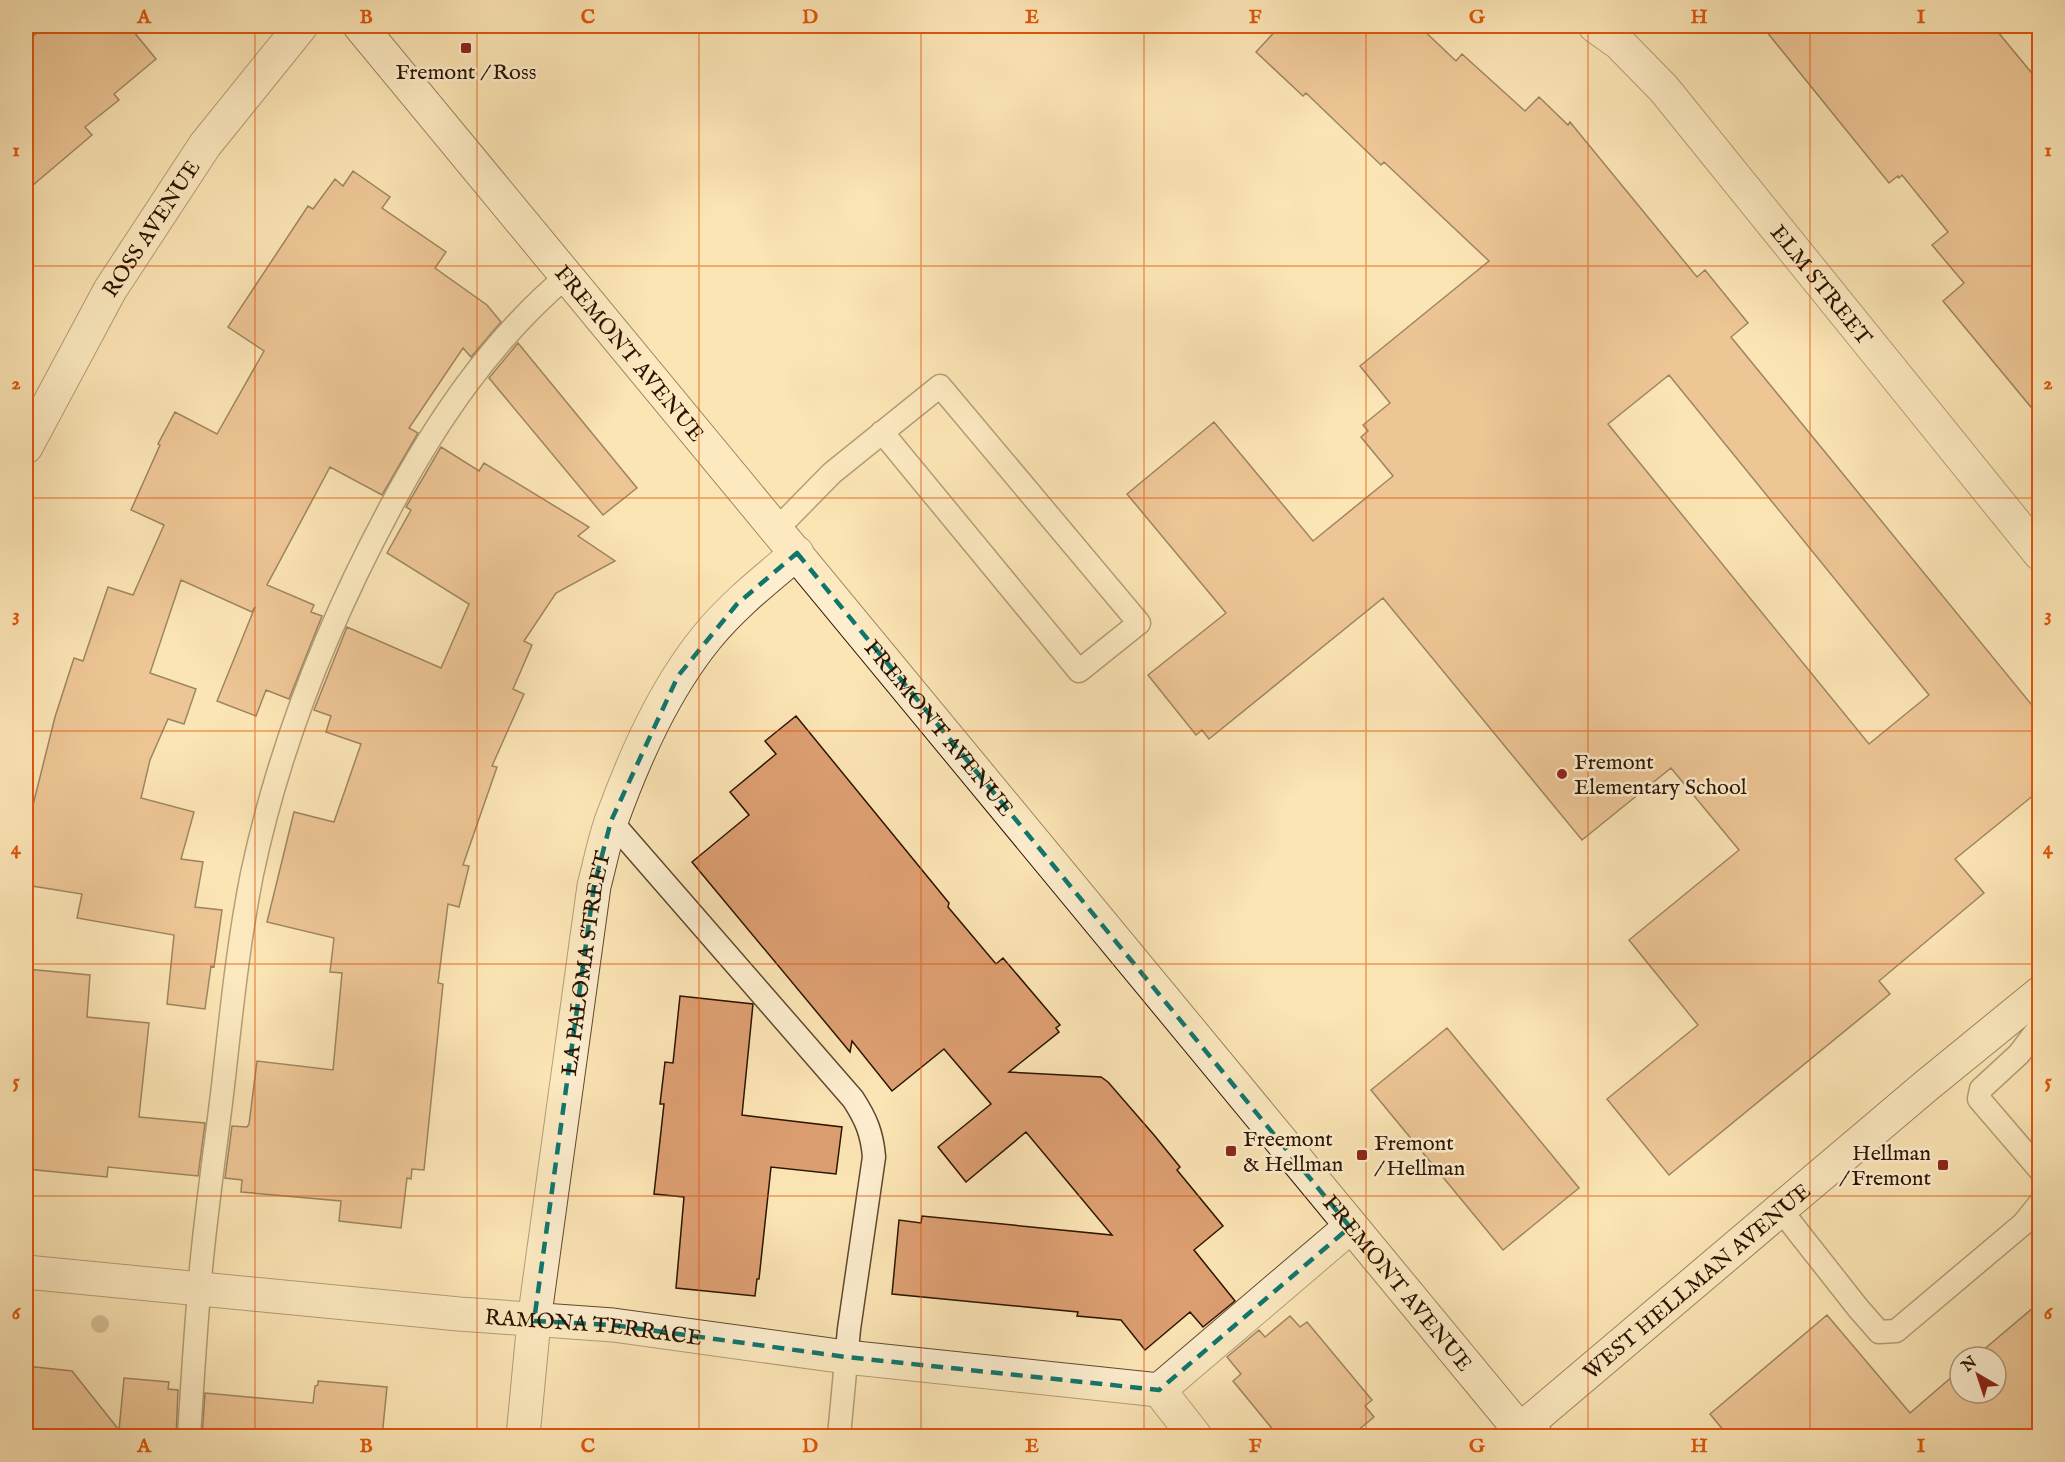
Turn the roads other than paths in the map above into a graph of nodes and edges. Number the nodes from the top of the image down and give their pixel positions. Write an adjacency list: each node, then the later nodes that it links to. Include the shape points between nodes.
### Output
1 (301, 26): 6 (street, ROSS AVENUE, via 205,145 116,280)
2 (360, 26): 4 (street, FREMONT AVENUE)
3 (1595, 26): 8 (street, ELM STREET, via 1664,89)
4 (567, 276): 7 (street, FREMONT AVENUE); 17 (lane, via 513,326 444,416 373,539 312,673 252,873 231,1014)
5 (882, 432): 5 (lane, via 940,386 1139,623 1079,671); 7 (lane, via 832,473)
6 (26, 447)
7 (787, 541): 9 (street, LA PALOMA STREET, via 678,676); 15 (street, FREMONT AVENUE)
8 (2040, 554)
9 (611, 820): 18 (street, LA PALOMA STREET, via 594,885); 19 (lane, via 854,1099 864,1117 874,1157)
10 (2040, 993): 14 (street, WEST HELLMAN AVENUE)
11 (2040, 1026): 12 (lane, via 2019,1054 1981,1089 1979,1099)
12 (2040, 1170)
13 (2040, 1203): 14 (lane, via 2023,1224 1896,1331 1878,1332)
14 (1780, 1209): 21 (street, WEST HELLMAN AVENUE)
15 (1350, 1227): 20 (street); 21 (street, FREMONT AVENUE)
16 (26, 1272): 17 (street, RAMONA TERRACE)
17 (199, 1290): 18 (street, RAMONA TERRACE); 22 (lane)
18 (534, 1321): 19 (street, RAMONA TERRACE, via 613,1325); 23 (street, LA PALOMA STREET)
19 (846, 1357): 20 (street, RAMONA TERRACE); 24 (lane)
20 (1159, 1390): 25 (street)
21 (1526, 1434)
22 (189, 1437)
23 (523, 1437)
24 (839, 1437)
25 (1195, 1437)

